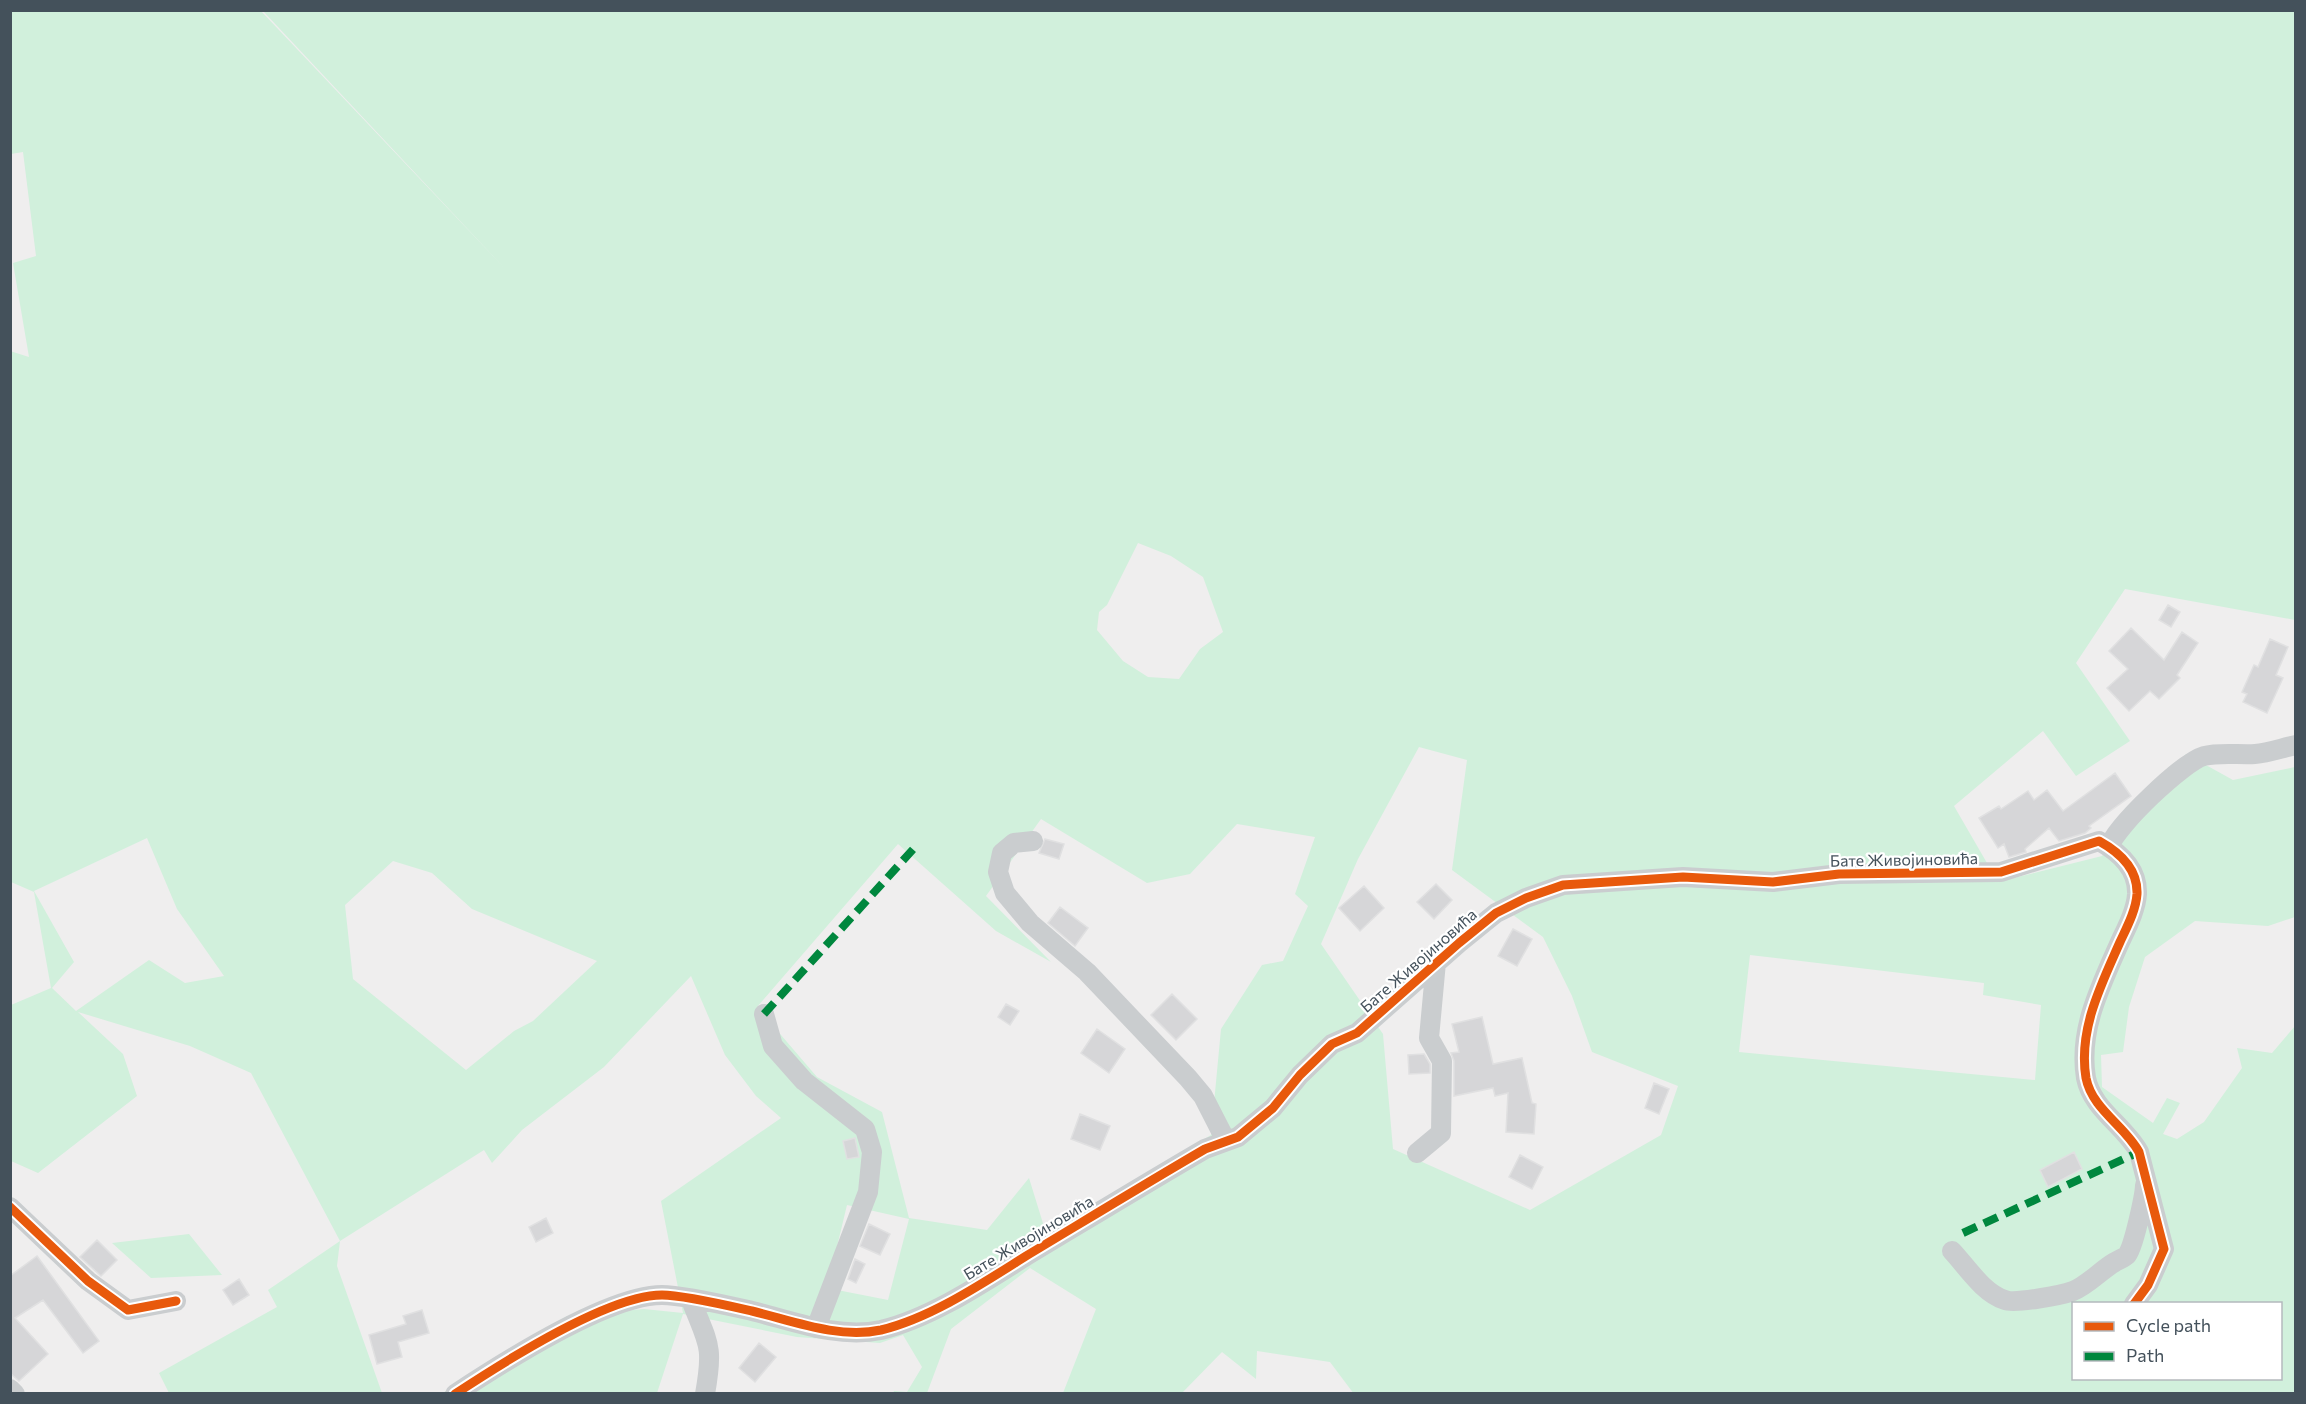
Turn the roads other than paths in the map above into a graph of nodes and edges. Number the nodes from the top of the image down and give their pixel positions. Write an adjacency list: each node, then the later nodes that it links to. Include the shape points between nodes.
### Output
1 (2295, 745): 3 (street, via 2259,753 2205,756 2183,769 2143,805 2112,837)
2 (1033, 841): 6 (street, via 1014,843 1002,853 998,872 1005,893 1030,923 1087,972 1188,1078 1203,1096)
3 (2109, 847): 4 (street, Бате Живојиновића, via 2099,841 2001,872 1839,874 1773,882 1683,877 1563,885 1496,913); 8 (street, via 2120,853 2134,874 2137,894 2130,920 2095,1000 2084,1056 2092,1097 2132,1137)
4 (1437, 962): 6 (street, Бате Живојиновића, via 1357,1033 1332,1044 1273,1108); 7 (street, Бате Живојиновића, via 1429,1038 1442,1061 1442,1133)
5 (764, 1014): 14 (street, via 773,1046 804,1081 865,1129 872,1152 868,1192)
6 (1226, 1142): 14 (street, Бате Живојиновића, via 1205,1149 964,1294 908,1320 861,1332)
7 (1417, 1153)
8 (2145, 1176): 10 (street, via 2145,1196 2137,1216 2135,1241 2127,1255 2074,1291 2018,1303 2004,1300 1989,1291); 13 (street, via 2164,1249)
9 (10, 1206): 12 (street, via 88,1281 128,1310)
10 (1952, 1251)
11 (691, 1300): 14 (street, Бате Живојиновића, via 750,1310); 17 (street, Бате Живојиновића, via 662,1295 628,1301 512,1357); 18 (street, via 711,1352)
12 (176, 1301)
13 (2135, 1302)
14 (816, 1328)
15 (10, 1389): 16 (street)
16 (15, 1394)
17 (455, 1394)
18 (705, 1394)

